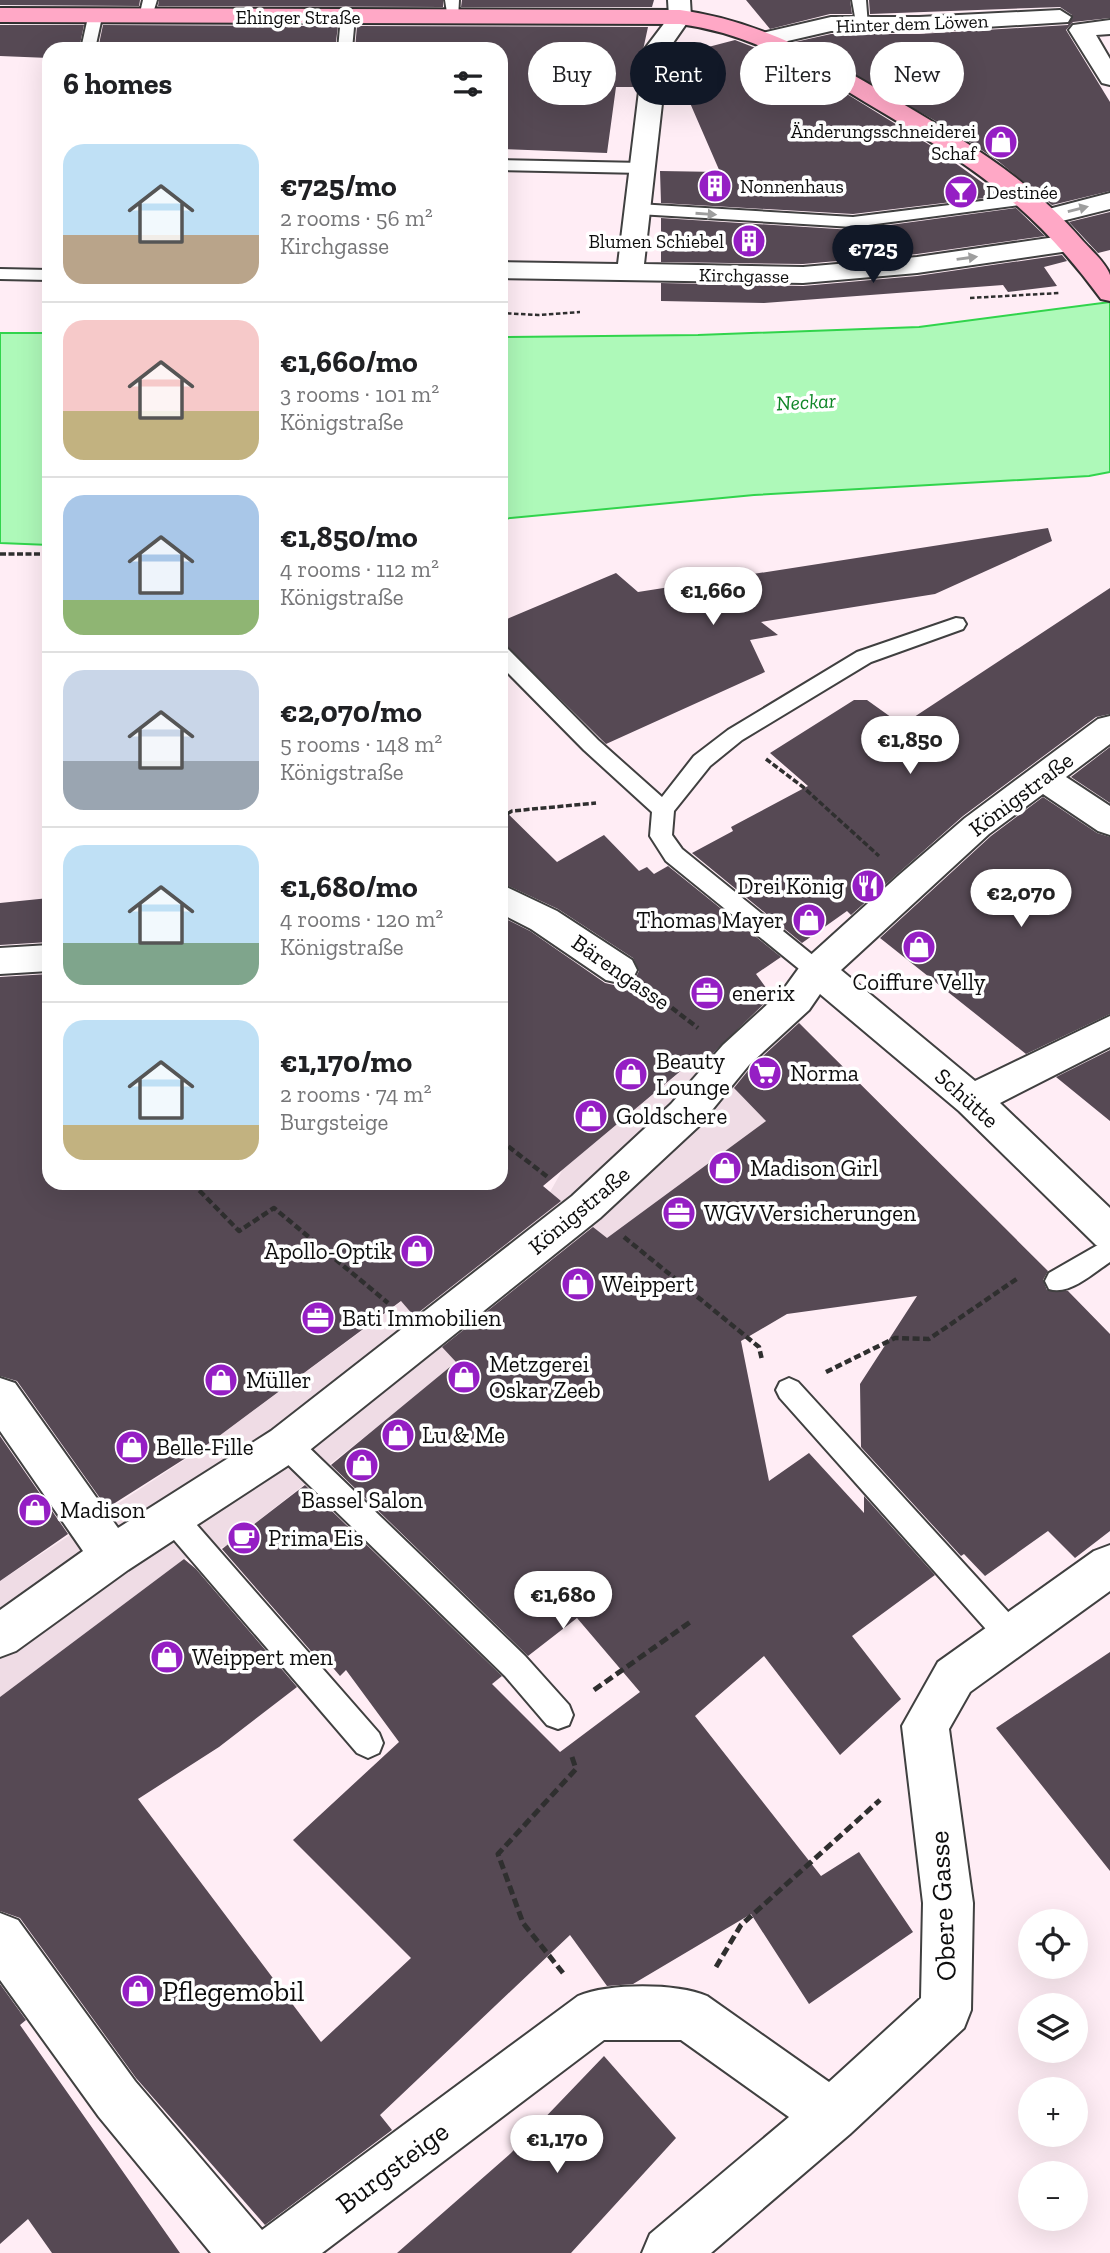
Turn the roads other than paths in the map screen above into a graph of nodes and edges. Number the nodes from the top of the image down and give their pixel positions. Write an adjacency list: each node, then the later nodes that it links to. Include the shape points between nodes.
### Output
1 (452, 8): 2 (street, Ehinger Straße); 8 (street, Ehinger Straße)
2 (679, 8): 10 (street); 15 (street, via 656,50)
3 (1053, 8): 5 (street, Hinter dem Löwen, via 919,24)
4 (148, 9): 7 (street, Ehinger Straße); 8 (street, Ehinger Straße)
5 (861, 11): 10 (street, Hinter dem Löwen, via 831,24)
6 (0, 15): 7 (street, Ehinger Straße)
7 (95, 17): 11 (lane)
8 (348, 17): 12 (lane)
9 (1110, 27): 13 (street, via 1081,30)
10 (766, 39): 17 (street, via 935,133 995,172)
11 (90, 42)
12 (346, 42)
13 (1110, 78)
14 (508, 165): 15 (lane)
15 (643, 167): 18 (street)
16 (1110, 201): 17 (street, one-way to 16)
17 (1037, 208): 18 (lane, one-way to 17, via 853,222); 19 (street)
18 (638, 209): 21 (street)
19 (1069, 243): 21 (street, Kirchgasse, one-way to 19, via 860,272); 24 (street)
20 (508, 270): 21 (street, Kirchgasse)
21 (630, 271)
22 (0, 274): 23 (lane)
23 (42, 275)
24 (1108, 291)
25 (956, 624): 29 (lane, via 864,657 735,735)
26 (508, 661): 29 (lane, via 591,745)
27 (1110, 727): 28 (street, Königstraße)
28 (1041, 776): 30 (street); 35 (street, Königstraße, via 910,884)
29 (657, 803): 35 (lane, via 661,835 674,855)
30 (1110, 823)
31 (508, 901): 34 (street, Bärengasse)
32 (42, 958): 33 (street)
33 (0, 961)
34 (620, 970)
35 (817, 971): 37 (street, Schütte); 43 (street, Königstraße, via 796,1000 736,1055 685,1115 586,1206)
36 (1110, 1030): 37 (street)
37 (972, 1100): 38 (street, Schütte)
38 (1110, 1233)
39 (1110, 1249): 40 (lane)
40 (1058, 1281)
41 (789, 1390): 48 (lane)
42 (0, 1396): 45 (street)
43 (286, 1444): 44 (street, Königstraße); 49 (lane, via 516,1666)
44 (172, 1517): 45 (street, Königstraße); 50 (lane)
45 (112, 1556): 47 (street, Königstraße)
46 (1110, 1565): 48 (street)
47 (0, 1636)
48 (1012, 1636): 52 (street, Obere Gasse, via 954,1677 925,1726 947,1903 946,2010)
49 (558, 1715)
50 (368, 1743)
51 (8, 1949): 53 (street, via 117,2099)
52 (831, 2115): 54 (street, Burgsteige, via 689,2014 596,2014); 55 (street, Obere Gasse)
53 (246, 2253)
54 (276, 2253)
55 (669, 2253)

